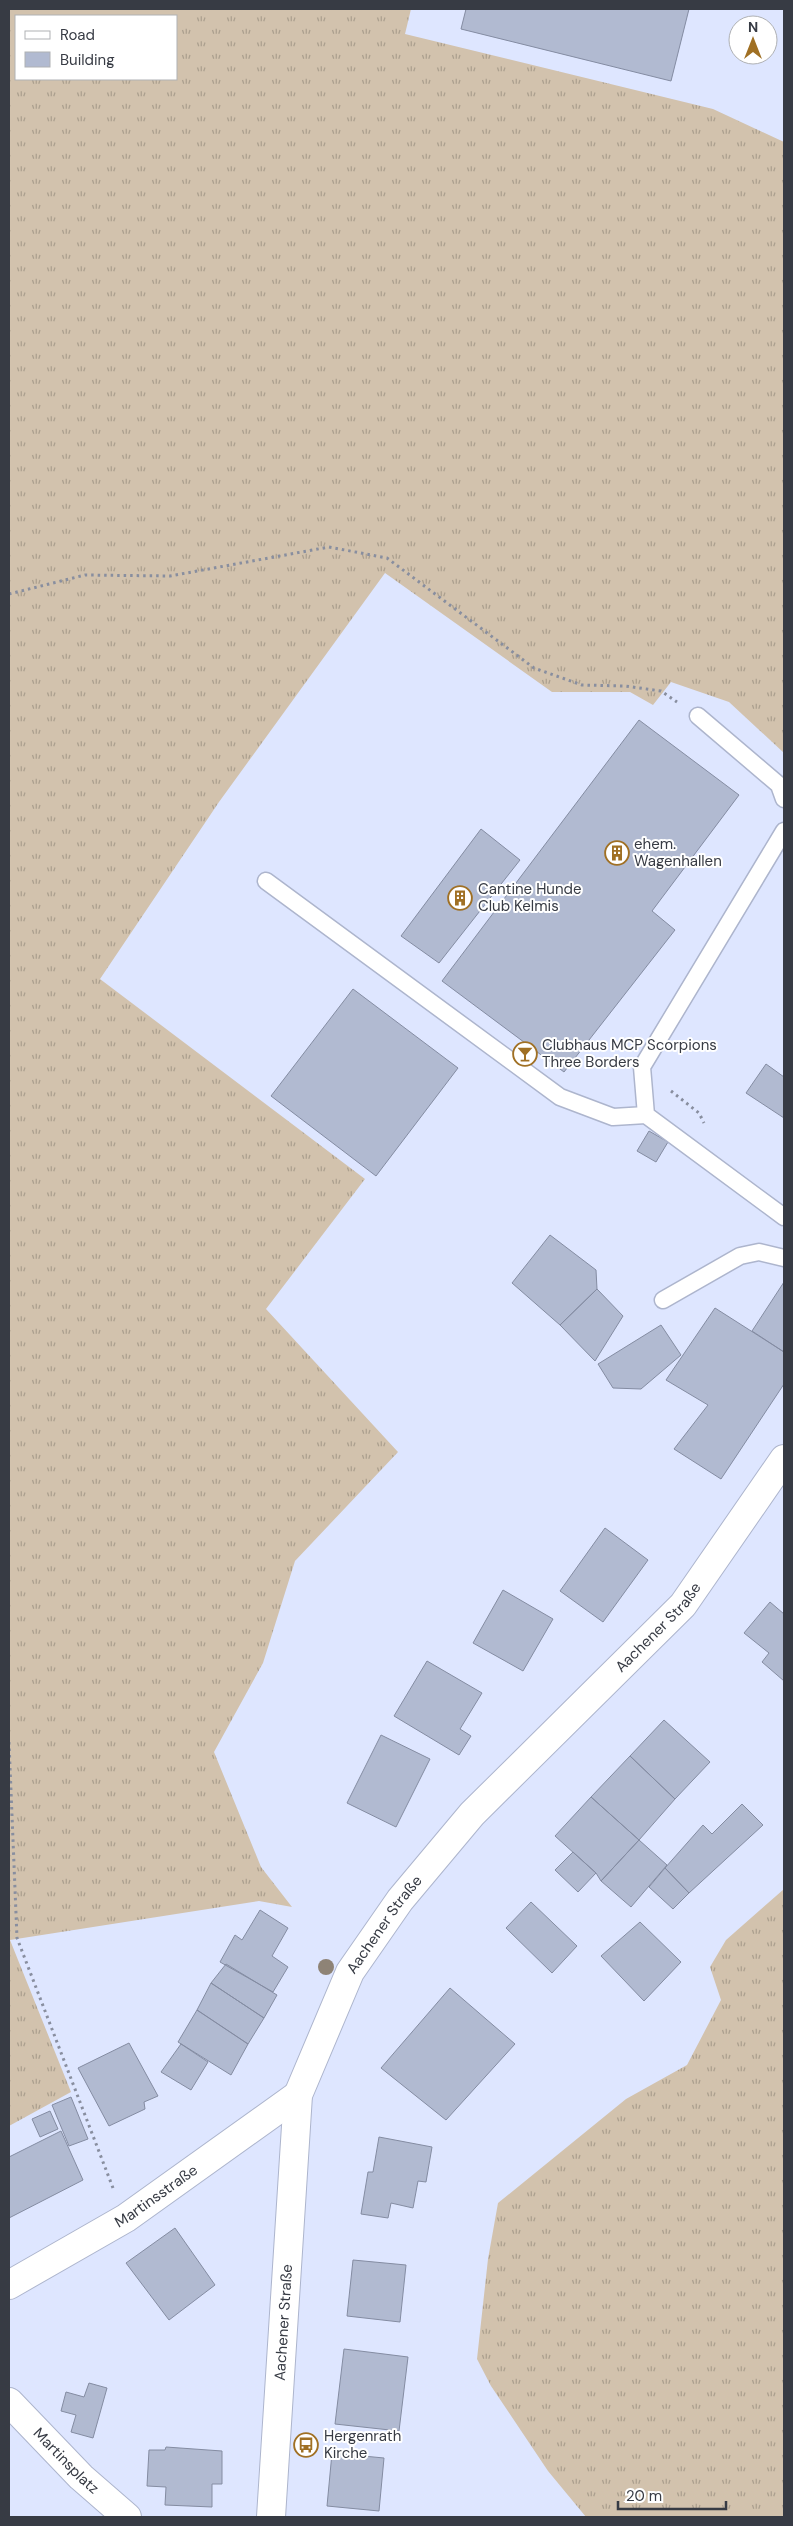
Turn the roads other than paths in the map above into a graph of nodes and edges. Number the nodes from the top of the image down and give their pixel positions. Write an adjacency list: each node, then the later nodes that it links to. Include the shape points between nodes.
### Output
1 (698, 716): 2 (lane, via 779,785)
2 (784, 799)
3 (784, 831): 5 (lane, via 642,1067)
4 (266, 881): 5 (lane, via 560,1097 613,1117)
5 (646, 1115): 6 (lane)
6 (784, 1217)
7 (784, 1258): 8 (lane, via 760,1252 740,1256)
8 (663, 1300)
9 (784, 1459): 10 (street, Aachener Straße, via 683,1605 472,1814 400,1900 350,1972)
10 (298, 2095): 11 (street, Martinsstraße, via 126,2218); 14 (street, Aachener Straße)
11 (9, 2285)
12 (9, 2402): 13 (street, Martinsplatz, via 74,2470)
13 (127, 2517)
14 (271, 2517)

